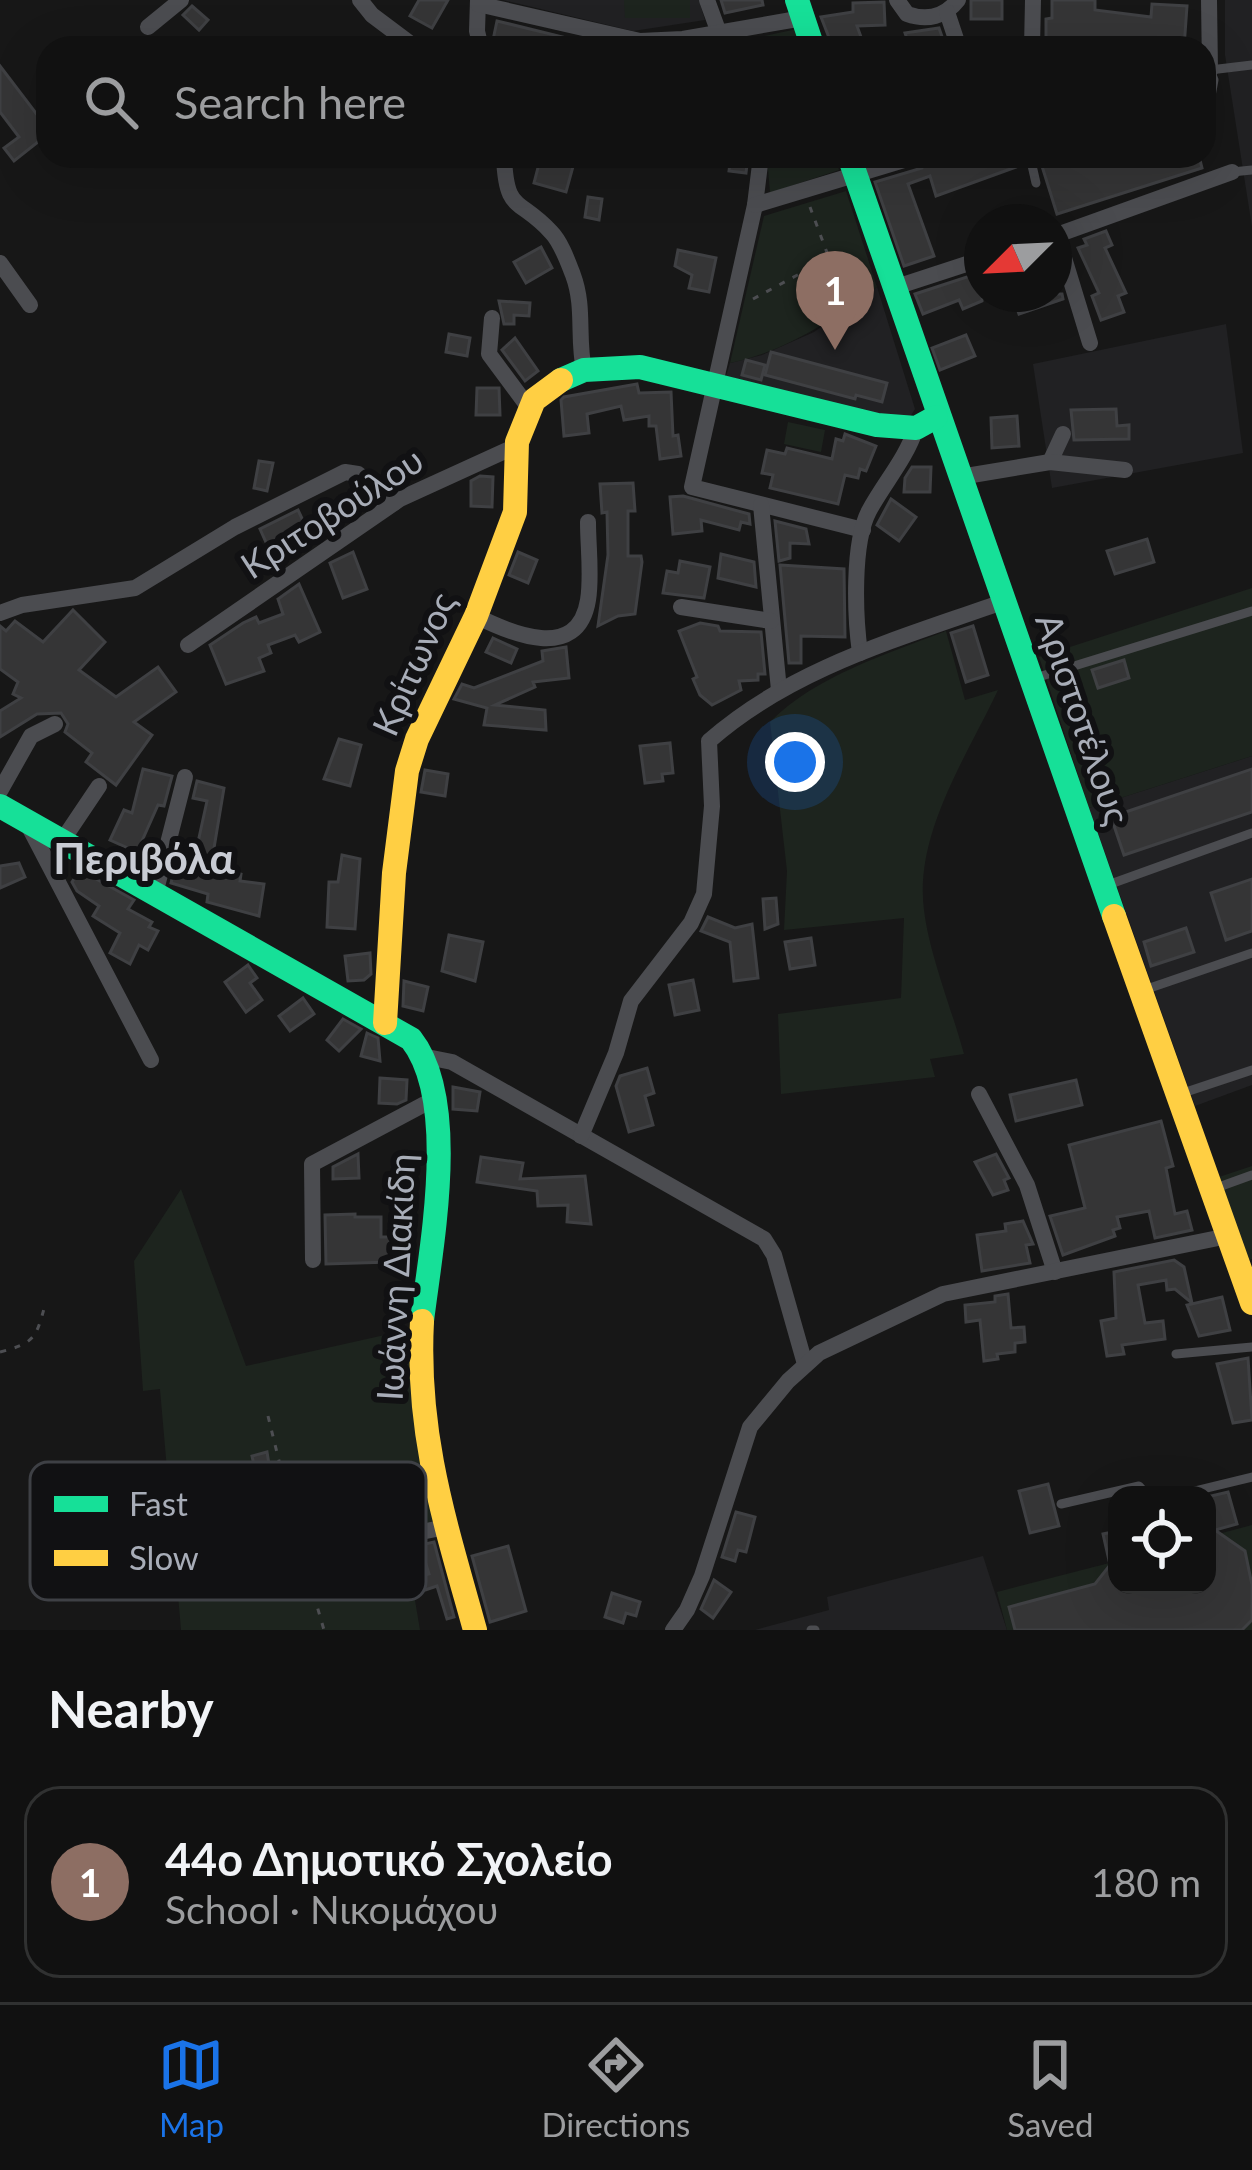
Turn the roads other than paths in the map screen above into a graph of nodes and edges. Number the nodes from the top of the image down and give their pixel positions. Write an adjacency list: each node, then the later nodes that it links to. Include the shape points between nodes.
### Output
1 (181, 0): 10 (street)
2 (360, 0): 12 (street)
3 (707, 0): 11 (street)
4 (897, 0): 8 (street, via 919,18)
5 (1034, 0): 17 (street)
6 (1209, 0): 18 (street)
7 (478, 2): 13 (street); 14 (street)
8 (952, 6): 16 (street)
9 (800, 9): 11 (street)
10 (148, 27)
11 (719, 33): 15 (street)
12 (400, 36)
13 (478, 36)
14 (615, 36)
15 (681, 36)
16 (957, 36)
17 (1032, 36)
18 (1208, 36)
19 (1252, 65): 20 (lane)
20 (1216, 70)
21 (504, 168): 38 (street, via 514,203 554,233 573,275)
22 (760, 168): 29 (street)
23 (846, 168): 29 (street)
24 (853, 168): 34 (street, Αριστοτέλους)
25 (1033, 168): 28 (lane)
26 (1252, 170): 27 (lane)
27 (1232, 172): 30 (street)
28 (1036, 183)
29 (755, 205): 39 (street)
30 (1072, 229)
31 (0, 263): 35 (street)
32 (964, 265): 34 (street)
33 (1072, 287): 37 (street)
34 (893, 288): 41 (street, Αριστοτέλους)
35 (30, 305)
36 (492, 318): 40 (street, via 489,354)
37 (1090, 343)
38 (584, 370): 39 (street, via 640,367); 40 (street)
39 (714, 385): 41 (street, via 855,421); 48 (street, via 692,487)
40 (529, 408): 43 (street, Κρίτωνος)
41 (926, 423): 46 (street, Αριστοτέλους); 50 (street)
42 (1063, 434): 44 (street)
43 (516, 446): 47 (street, Κριτοβούλου); 55 (street, Κρίτωνος, via 515,512)
44 (1050, 462): 45 (street); 46 (street)
45 (1126, 470)
46 (959, 477): 51 (street, Αριστοτέλους)
47 (394, 503): 54 (street, via 345,472 135,588); 57 (street, Κριτοβούλου)
48 (760, 505): 50 (street); 56 (street)
49 (588, 522): 55 (street, via 588,602 575,626 532,640)
50 (863, 530): 58 (street)
51 (1005, 602): 58 (street); 59 (street, Αριστοτέλους)
52 (681, 607): 56 (street)
53 (1252, 611): 59 (lane)
54 (0, 613)
55 (476, 616): 73 (street, Κρίτωνος, via 407,771)
56 (771, 622): 60 (street)
57 (188, 645)
58 (860, 653): 60 (street)
59 (1032, 679): 69 (street, Αριστοτέλους)
60 (779, 690): 80 (street, via 710,741 704,894 631,1001)
61 (55, 724): 64 (street, via 31,736)
62 (185, 777): 70 (street)
63 (99, 786): 68 (street)
64 (0, 791)
65 (0, 806): 66 (street)
66 (26, 821): 68 (street); 75 (street)
67 (1252, 833): 69 (lane)
68 (62, 842): 70 (street)
69 (1102, 887): 72 (street, Αριστοτέλους)
70 (155, 894): 73 (street)
71 (1252, 953): 72 (lane)
72 (1139, 992): 78 (street, Αριστοτέλους)
73 (385, 1023): 74 (street)
74 (422, 1055): 79 (street, Ιωάννη Διακίδη); 80 (street, via 452,1062)
75 (151, 1060)
76 (1252, 1070): 78 (lane)
77 (979, 1094): 85 (street, via 1027,1185)
78 (1176, 1096): 82 (street, Αριστοτέλους)
79 (434, 1099): 84 (street, via 312,1164); 94 (street, Ιωάννη Διακίδη, via 441,1151 420,1376)
80 (581, 1136): 89 (street, via 764,1239)
81 (1252, 1174): 82 (lane)
82 (1211, 1189): 83 (street, Αριστοτέλους)
83 (1238, 1249): 85 (street); 86 (street, Αριστοτέλους)
84 (313, 1260)
85 (1054, 1272): 89 (street, via 943,1294)
86 (1252, 1304)
87 (1252, 1347): 88 (lane)
88 (1176, 1354)
89 (805, 1364): 97 (street, via 750,1426 702,1576)
90 (1252, 1477): 91 (lane)
91 (1215, 1486)
92 (1108, 1493): 93 (lane)
93 (1061, 1504)
94 (446, 1527): 95 (street); 96 (street, Ιωάννη Διακίδη)
95 (426, 1531)
96 (475, 1630)
97 (673, 1630)

